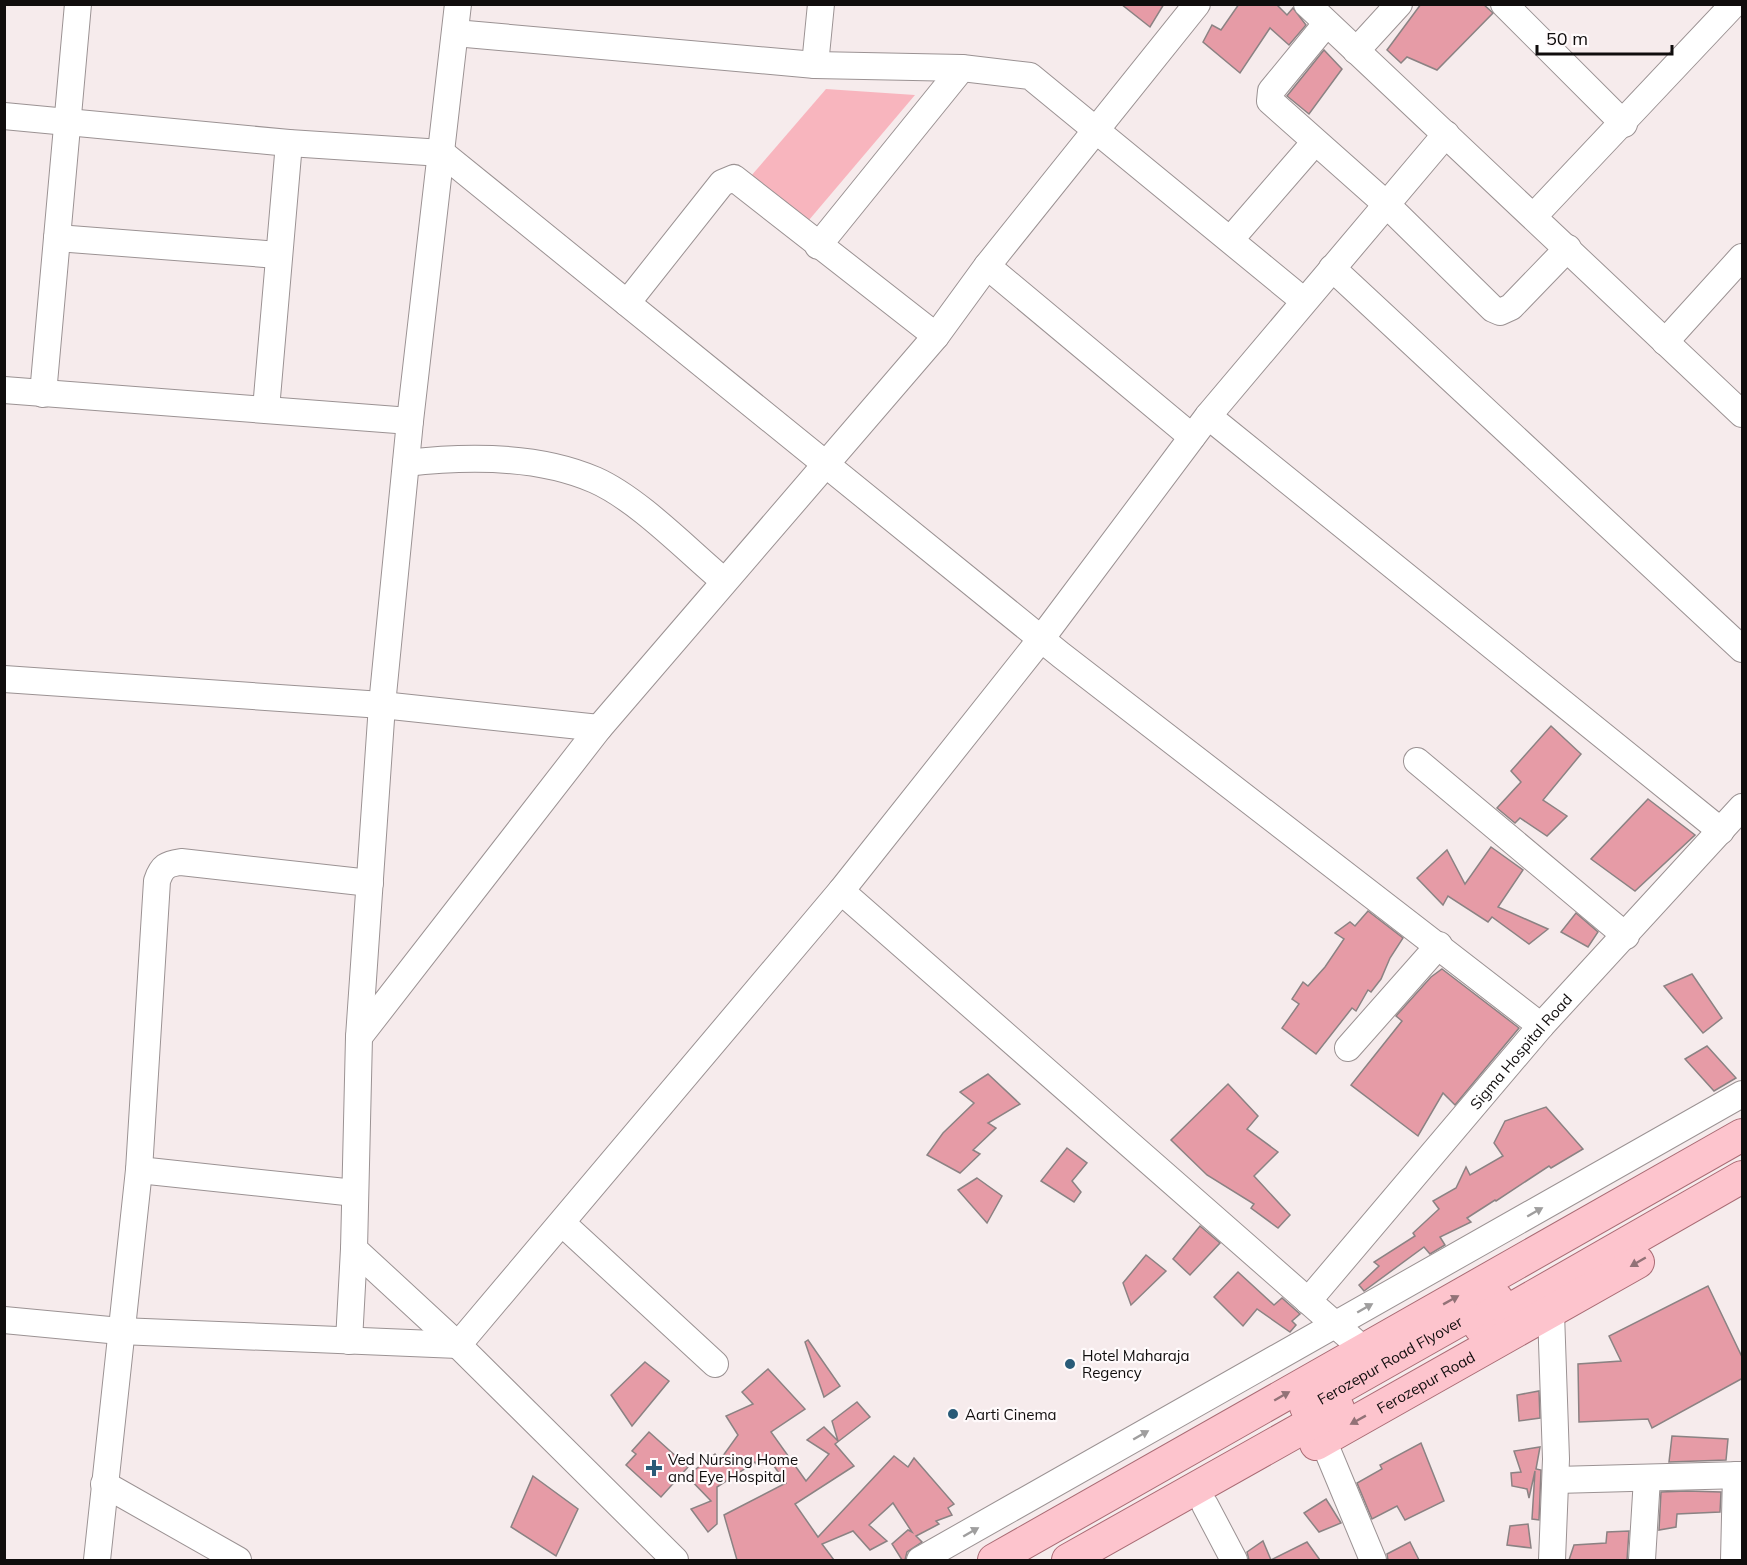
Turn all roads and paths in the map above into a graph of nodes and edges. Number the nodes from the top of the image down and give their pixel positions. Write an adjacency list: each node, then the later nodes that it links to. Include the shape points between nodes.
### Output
1 (78, 4): 16 (street)
2 (458, 4): 11 (street)
3 (821, 4): 13 (street)
4 (1197, 4): 18 (street)
5 (1306, 4): 10 (street)
6 (1399, 4): 12 (street)
7 (1504, 4): 9 (street)
8 (1734, 4): 17 (street)
9 (1532, 14): 17 (street)
10 (1326, 24): 12 (street); 20 (street, via 1269,96 1273,105)
11 (455, 33): 13 (street); 22 (street)
12 (1356, 51): 19 (street)
13 (816, 65): 14 (street)
14 (962, 68): 18 (street, via 1030,76); 27 (street)
15 (4, 116): 16 (street)
16 (68, 122): 21 (street); 25 (street)
17 (1624, 124): 24 (street)
18 (1095, 131): 26 (street); 31 (street)
19 (1446, 135): 23 (street); 24 (street)
20 (1315, 142): 23 (street); 26 (street)
21 (289, 143): 22 (street); 29 (street)
22 (442, 153): 34 (street); 42 (street)
23 (1386, 204): 28 (street, via 1500,312 1510,307); 32 (street)
24 (1534, 216): 28 (street)
25 (57, 238): 29 (street); 38 (street)
26 (1231, 239): 33 (street)
27 (818, 246): 34 (street, via 738,180 727,179); 35 (street)
28 (1568, 248): 36 (street)
29 (278, 255): 39 (street)
30 (1743, 257): 36 (street)
31 (987, 266): 35 (street); 43 (street)
32 (1332, 268): 33 (street); 48 (street)
33 (1304, 301): 41 (street)
34 (627, 303): 44 (street)
35 (936, 336): 44 (street)
36 (1665, 342): 40 (street)
37 (4, 390): 38 (street)
38 (44, 394): 39 (street)
39 (266, 410): 42 (street)
40 (1743, 414)
41 (1208, 416): 43 (street); 54 (street)
42 (410, 421): 45 (street)
43 (1192, 437): 47 (street)
44 (825, 462): 46 (street); 47 (street)
45 (406, 463): 46 (street, via 446,459 529,463 595,480 624,497); 50 (street)
46 (724, 581): 51 (street)
47 (1041, 639): 56 (street); 58 (street)
48 (1743, 649)
49 (4, 679): 50 (street)
50 (382, 705): 51 (street); 55 (street)
51 (599, 728): 60 (street)
52 (1417, 761): 57 (street)
53 (1743, 807): 54 (street, Sigma Hospital Road)
54 (1721, 831): 57 (street, Sigma Hospital Road)
55 (370, 883): 60 (street); 65 (street, via 181,862 168,863 160,871)
56 (841, 891): 69 (street); 71 (street)
57 (1626, 936): 59 (street, Sigma Hospital Road)
58 (1439, 945): 59 (street); 61 (street)
59 (1541, 1026): 71 (street, Sigma Hospital Road)
60 (359, 1037): 67 (street)
61 (1348, 1048)
62 (1743, 1094): 74 (street, one-way to 62)
63 (1743, 1135): 78 (main road, one-way to 63)
64 (1743, 1157): 91 (main road, Ferozepur Road Flyover)
65 (139, 1170): 67 (street); 75 (street)
66 (1743, 1177): 92 (main road, Ferozepur Road Flyover)
67 (355, 1193): 70 (street)
68 (1743, 1200): 72 (main road, Ferozepur Road, one-way to 72)
69 (562, 1222): 77 (street); 79 (street)
70 (354, 1249): 76 (street); 77 (street)
71 (1308, 1301): 74 (street)
72 (1551, 1312): 80 (main road, Ferozepur Road, one-way to 80); 83 (street)
73 (4, 1320): 75 (street)
74 (1335, 1325): 78 (street); 89 (street, one-way to 74)
75 (120, 1331): 76 (street); 84 (street)
76 (349, 1341): 77 (street)
77 (458, 1345): 88 (street)
78 (1363, 1349): 90 (main road, one-way to 78)
79 (715, 1364)
80 (1323, 1440): 85 (main road, Ferozepur Road); 95 (street)
81 (1739, 1475): 82 (street); 98 (street)
82 (1647, 1478): 83 (street); 97 (street)
83 (1556, 1480): 96 (street)
84 (104, 1484): 86 (street); 87 (street)
85 (1205, 1505): 93 (main road, Ferozepur Road); 94 (street)
86 (97, 1560)
87 (238, 1560)
88 (675, 1560)
89 (920, 1560)
90 (994, 1560)
91 (1036, 1560)
92 (1068, 1560)
93 (1106, 1560)
94 (1233, 1560)
95 (1373, 1560)
96 (1552, 1560)
97 (1642, 1560)
98 (1734, 1560)

